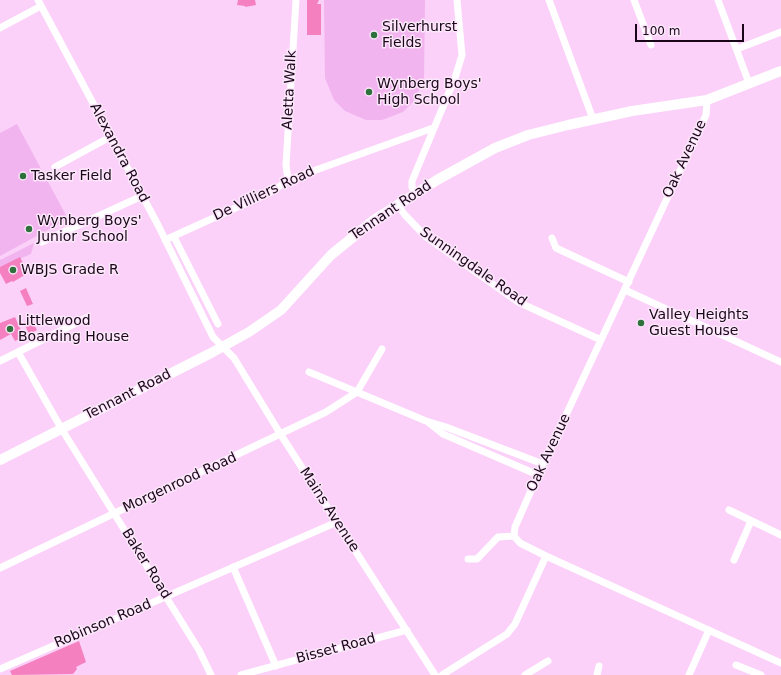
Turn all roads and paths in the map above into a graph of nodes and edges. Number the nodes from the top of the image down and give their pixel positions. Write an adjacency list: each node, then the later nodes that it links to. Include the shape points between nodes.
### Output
1 (296, 0): 18 (street, Aletta Walk, via 286,165)
2 (457, 0): 15 (street, via 462,55 456,78)
3 (549, 0): 14 (street)
4 (634, 0): 9 (street)
5 (718, 0): 10 (street)
6 (39, 3): 7 (street); 16 (street, Alexandra Road)
7 (0, 28)
8 (781, 32): 10 (street)
9 (651, 46)
10 (737, 49): 12 (street)
11 (781, 71): 12 (main road, Tennant Road)
12 (749, 83): 13 (main road, Tennant Road)
13 (707, 100): 14 (main road, Tennant Road); 30 (street, Oak Avenue, via 706,114)
14 (593, 120): 19 (main road, Tennant Road, via 545,130 495,148)
15 (433, 128): 18 (street, De Villiers Road); 19 (street, via 412,181)
16 (110, 136): 17 (street); 20 (street, Alexandra Road)
17 (55, 167)
18 (288, 180): 22 (street, De Villiers Road, via 274,190)
19 (415, 194): 21 (main road, Tennant Road)
20 (142, 196): 24 (street, Alexandra Road); 25 (street)
21 (397, 204): 36 (street, Sunningdale Road, via 426,237 518,302); 37 (main road, Tennant Road, via 340,247 281,310)
22 (174, 236): 24 (street, De Villiers Road); 26 (street)
23 (552, 238): 30 (street, via 556,248)
24 (165, 240): 27 (street, Alexandra Road)
25 (42, 242)
26 (183, 255): 27 (street); 28 (street)
27 (174, 260): 29 (street, Alexandra Road)
28 (189, 266): 29 (street); 32 (street)
29 (179, 271): 33 (street, Alexandra Road)
30 (629, 282): 31 (street, Oak Avenue)
31 (625, 290): 36 (street, Oak Avenue); 41 (street)
32 (207, 302): 33 (street); 35 (street)
33 (198, 308): 37 (street, Alexandra Road, via 213,337)
34 (86, 318): 39 (street)
35 (218, 324)
36 (601, 340): 48 (street, Oak Avenue)
37 (222, 347): 45 (main road, Tennant Road); 46 (street, Mains Avenue, via 234,358)
38 (382, 349): 43 (street)
39 (18, 352): 40 (street); 45 (street, Baker Road)
40 (0, 361)
41 (781, 362)
42 (309, 372): 43 (street)
43 (356, 392): 44 (street); 46 (street, Morgenrood Road, via 326,412)
44 (426, 421): 48 (street); 49 (street, via 443,434)
45 (61, 428): 47 (main road, Tennant Road); 51 (street, Baker Road)
46 (281, 435): 51 (street, Morgenrood Road); 53 (street, Mains Avenue)
47 (0, 460)
48 (543, 464): 49 (street, Oak Avenue)
49 (538, 475): 55 (street, Oak Avenue, via 515,527)
50 (729, 510): 52 (street)
51 (115, 513): 60 (street, Morgenrood Road); 61 (street, Baker Road)
52 (751, 521): 54 (street); 58 (street)
53 (337, 522): 59 (street, Robinson Road); 62 (street, Mains Avenue)
54 (781, 535)
55 (514, 536): 56 (street, via 520,543); 57 (street, via 498,537 477,559)
56 (546, 556): 63 (street); 73 (street, via 515,624 507,634)
57 (468, 559)
58 (734, 560)
59 (233, 567): 61 (street, Robinson Road); 67 (street)
60 (0, 568)
61 (166, 597): 69 (street, Robinson Road); 70 (street, Baker Road, via 199,650)
62 (407, 630): 67 (street, Bisset Road); 72 (street, Mains Avenue)
63 (709, 630): 65 (street); 76 (street)
64 (548, 661): 74 (street)
65 (781, 663)
66 (736, 665): 77 (street)
67 (276, 666): 71 (street, Bisset Road)
68 (599, 666): 75 (street)
69 (0, 669)
70 (211, 675)
71 (242, 675)
72 (435, 675)
73 (442, 675)
74 (525, 675)
75 (597, 675)
76 (689, 675)
77 (761, 675)

